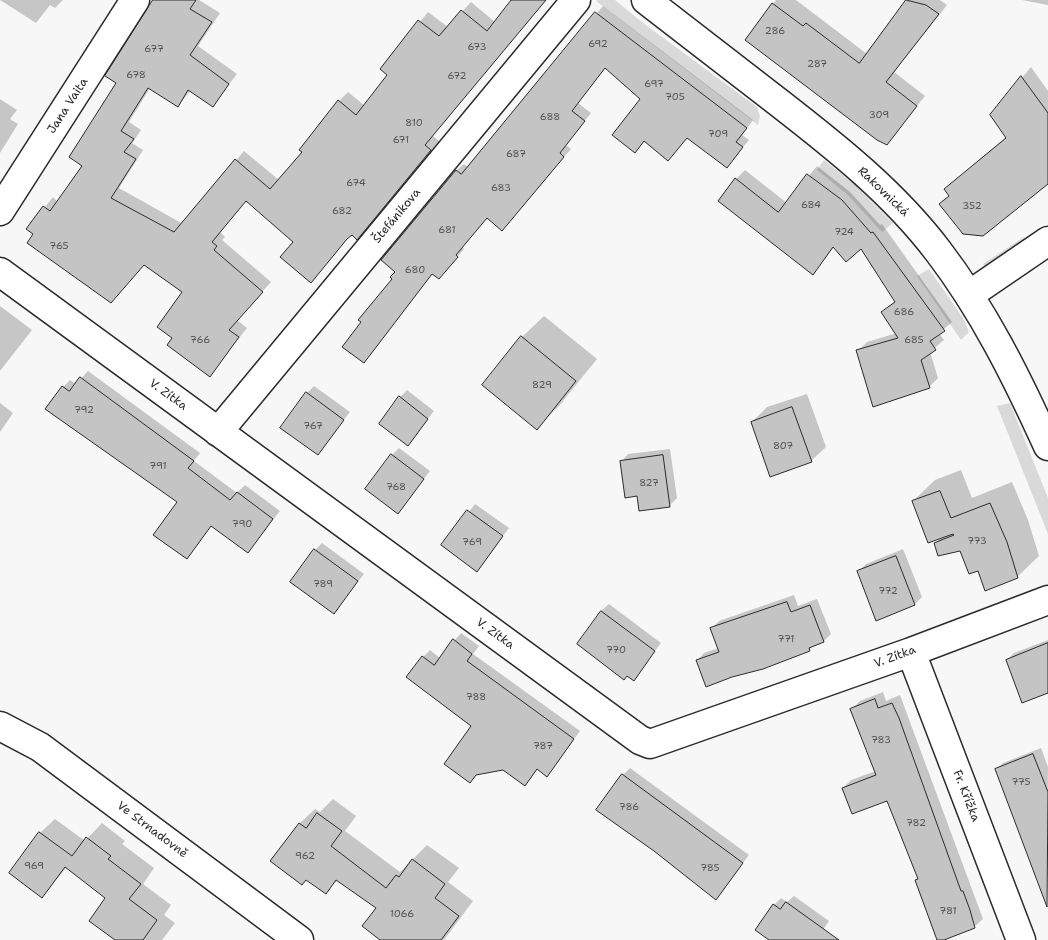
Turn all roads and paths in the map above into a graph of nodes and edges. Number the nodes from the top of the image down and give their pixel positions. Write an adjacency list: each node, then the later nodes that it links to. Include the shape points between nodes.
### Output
1 (135, 0): 4 (street, Jana Vaita)
2 (576, 0): 8 (street, Štefánikova)
3 (646, 0): 7 (street, Rakovnická, via 812,128 872,180 923,232)
4 (0, 211)
5 (1048, 241): 7 (street)
6 (0, 272): 8 (street, V. Zítka)
7 (969, 294): 9 (street, Rakovnická, via 1010,366)
8 (218, 432): 11 (street, V. Zítka, via 650,744)
9 (1048, 446)
10 (1048, 600): 11 (street, V. Zítka)
11 (911, 652): 14 (street, Fr. Křížka)
12 (0, 726): 13 (street, Ve Strnadovně, via 40,747)
13 (299, 940)
14 (1020, 940)

